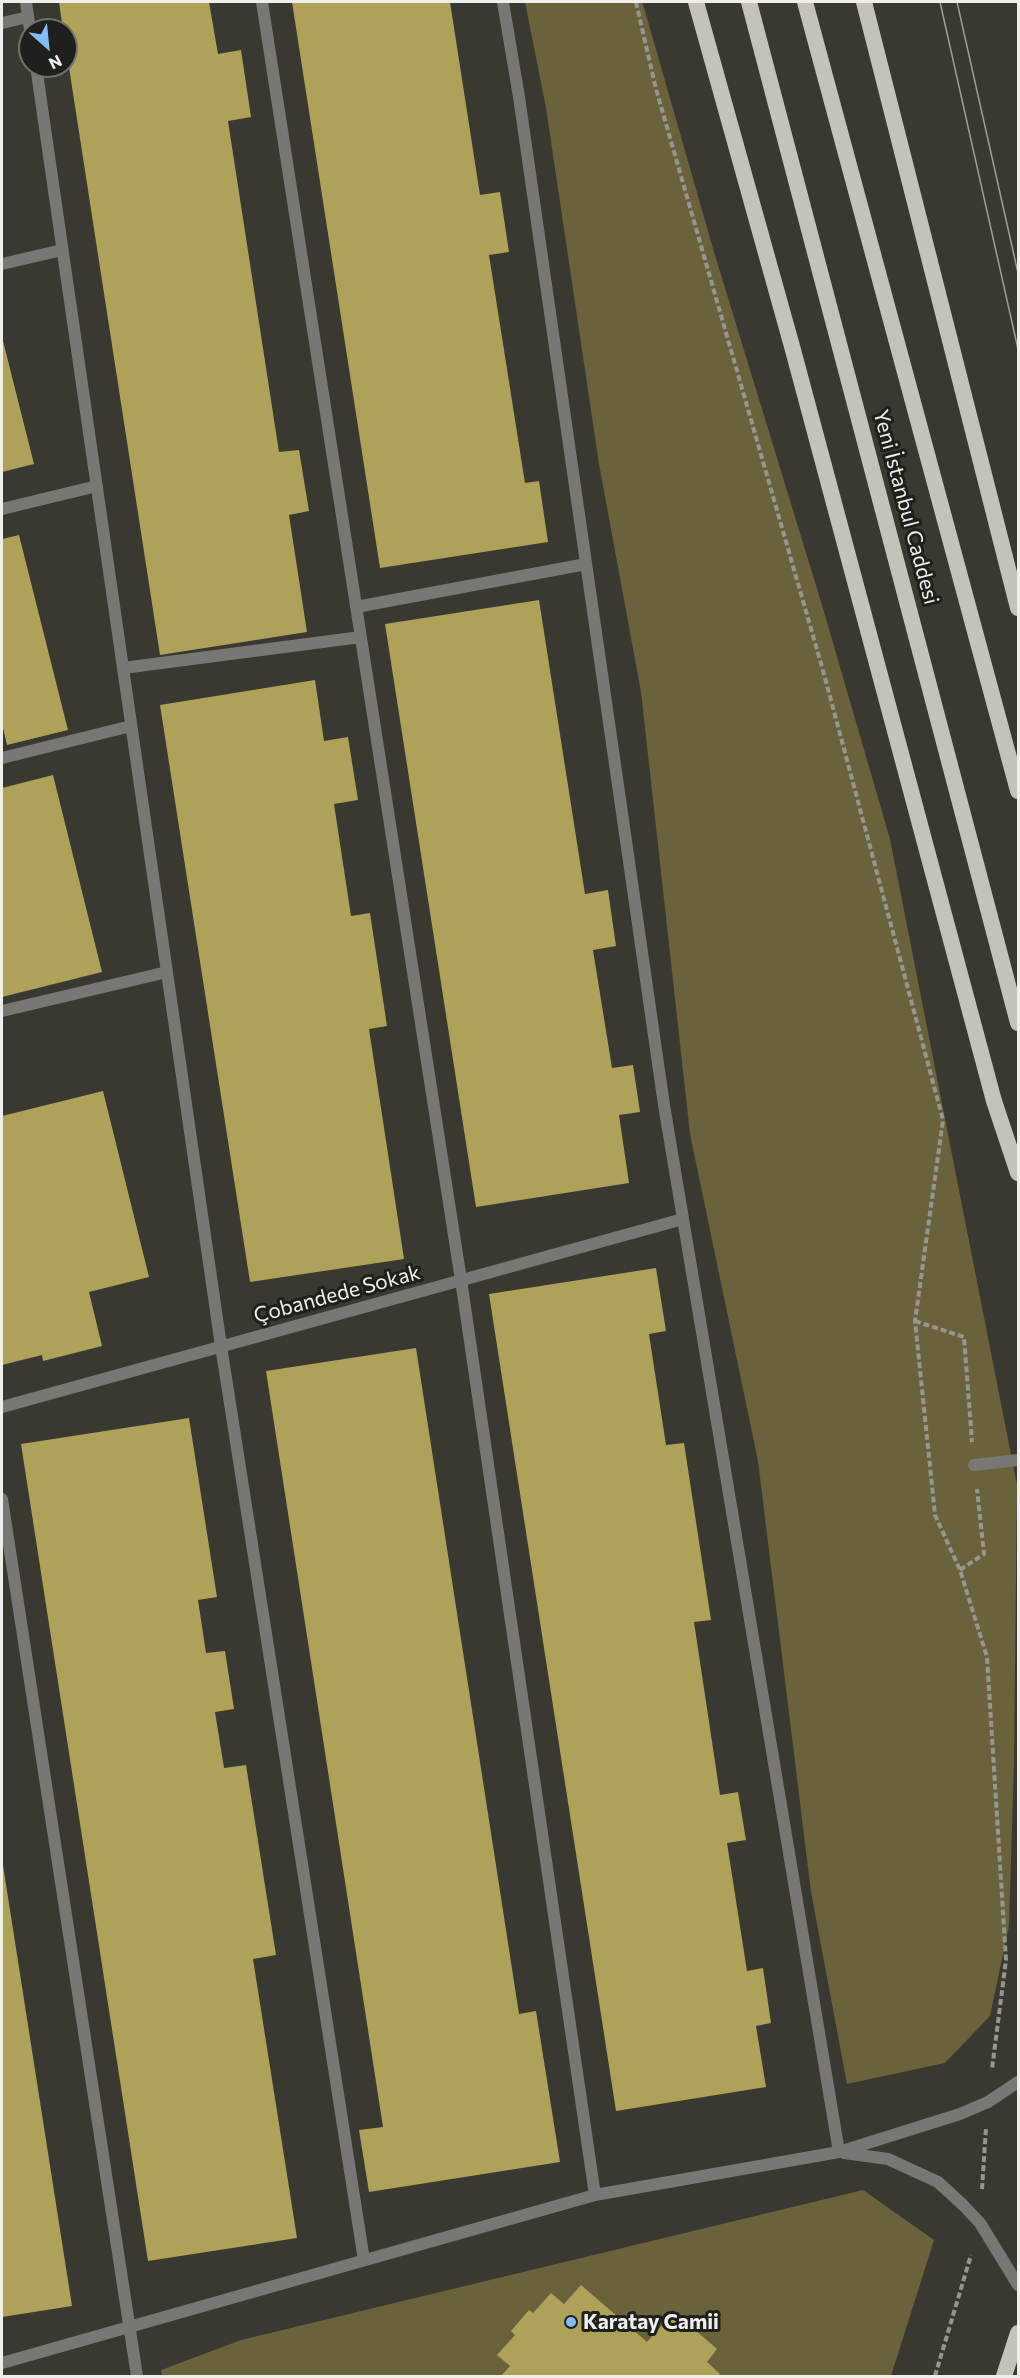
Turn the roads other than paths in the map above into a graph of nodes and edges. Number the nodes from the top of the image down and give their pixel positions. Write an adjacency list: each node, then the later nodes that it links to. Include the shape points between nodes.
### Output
1 (26, 2): 8 (street)
2 (262, 2): 17 (street)
3 (503, 2): 16 (street)
4 (696, 2): 27 (highway, via 994,1101)
5 (749, 2): 26 (highway, Yeni İstanbul Caddesi)
6 (805, 2): 23 (highway, Yeni İstanbul Caddesi)
7 (864, 2): 18 (highway)
8 (28, 18)
9 (2, 24): 10 (street)
10 (18, 24)
11 (38, 78): 12 (street)
12 (62, 250): 13 (street); 14 (street)
13 (2, 264)
14 (97, 486): 15 (street); 20 (street)
15 (2, 509)
16 (586, 564): 17 (street); 28 (street, via 663,1105)
17 (356, 607): 19 (street)
18 (1018, 608)
19 (361, 637): 20 (street); 29 (street)
20 (123, 668): 21 (street)
21 (131, 726): 22 (street); 24 (street)
22 (2, 758)
23 (1018, 791)
24 (167, 972): 25 (street); 30 (street)
25 (2, 1011)
26 (1018, 1023)
27 (1018, 1173)
28 (683, 1219): 29 (street, Çobandede Sokak); 36 (street)
29 (461, 1280): 30 (street, Çobandede Sokak); 37 (street)
30 (221, 1346): 31 (street, Çobandede Sokak); 38 (street)
31 (2, 1407)
32 (1018, 1460): 33 (street)
33 (974, 1465)
34 (2, 1500): 40 (street)
35 (1018, 2082): 36 (street, via 988,2102 950,2118)
36 (839, 2152): 37 (street); 39 (street, via 888,2159 938,2182 980,2223)
37 (595, 2195): 38 (street)
38 (364, 2260): 40 (street)
39 (1018, 2285)
40 (129, 2327): 42 (street); 43 (street)
41 (1018, 2333): 44 (highway)
42 (2, 2363)
43 (137, 2376)
44 (1004, 2376)

